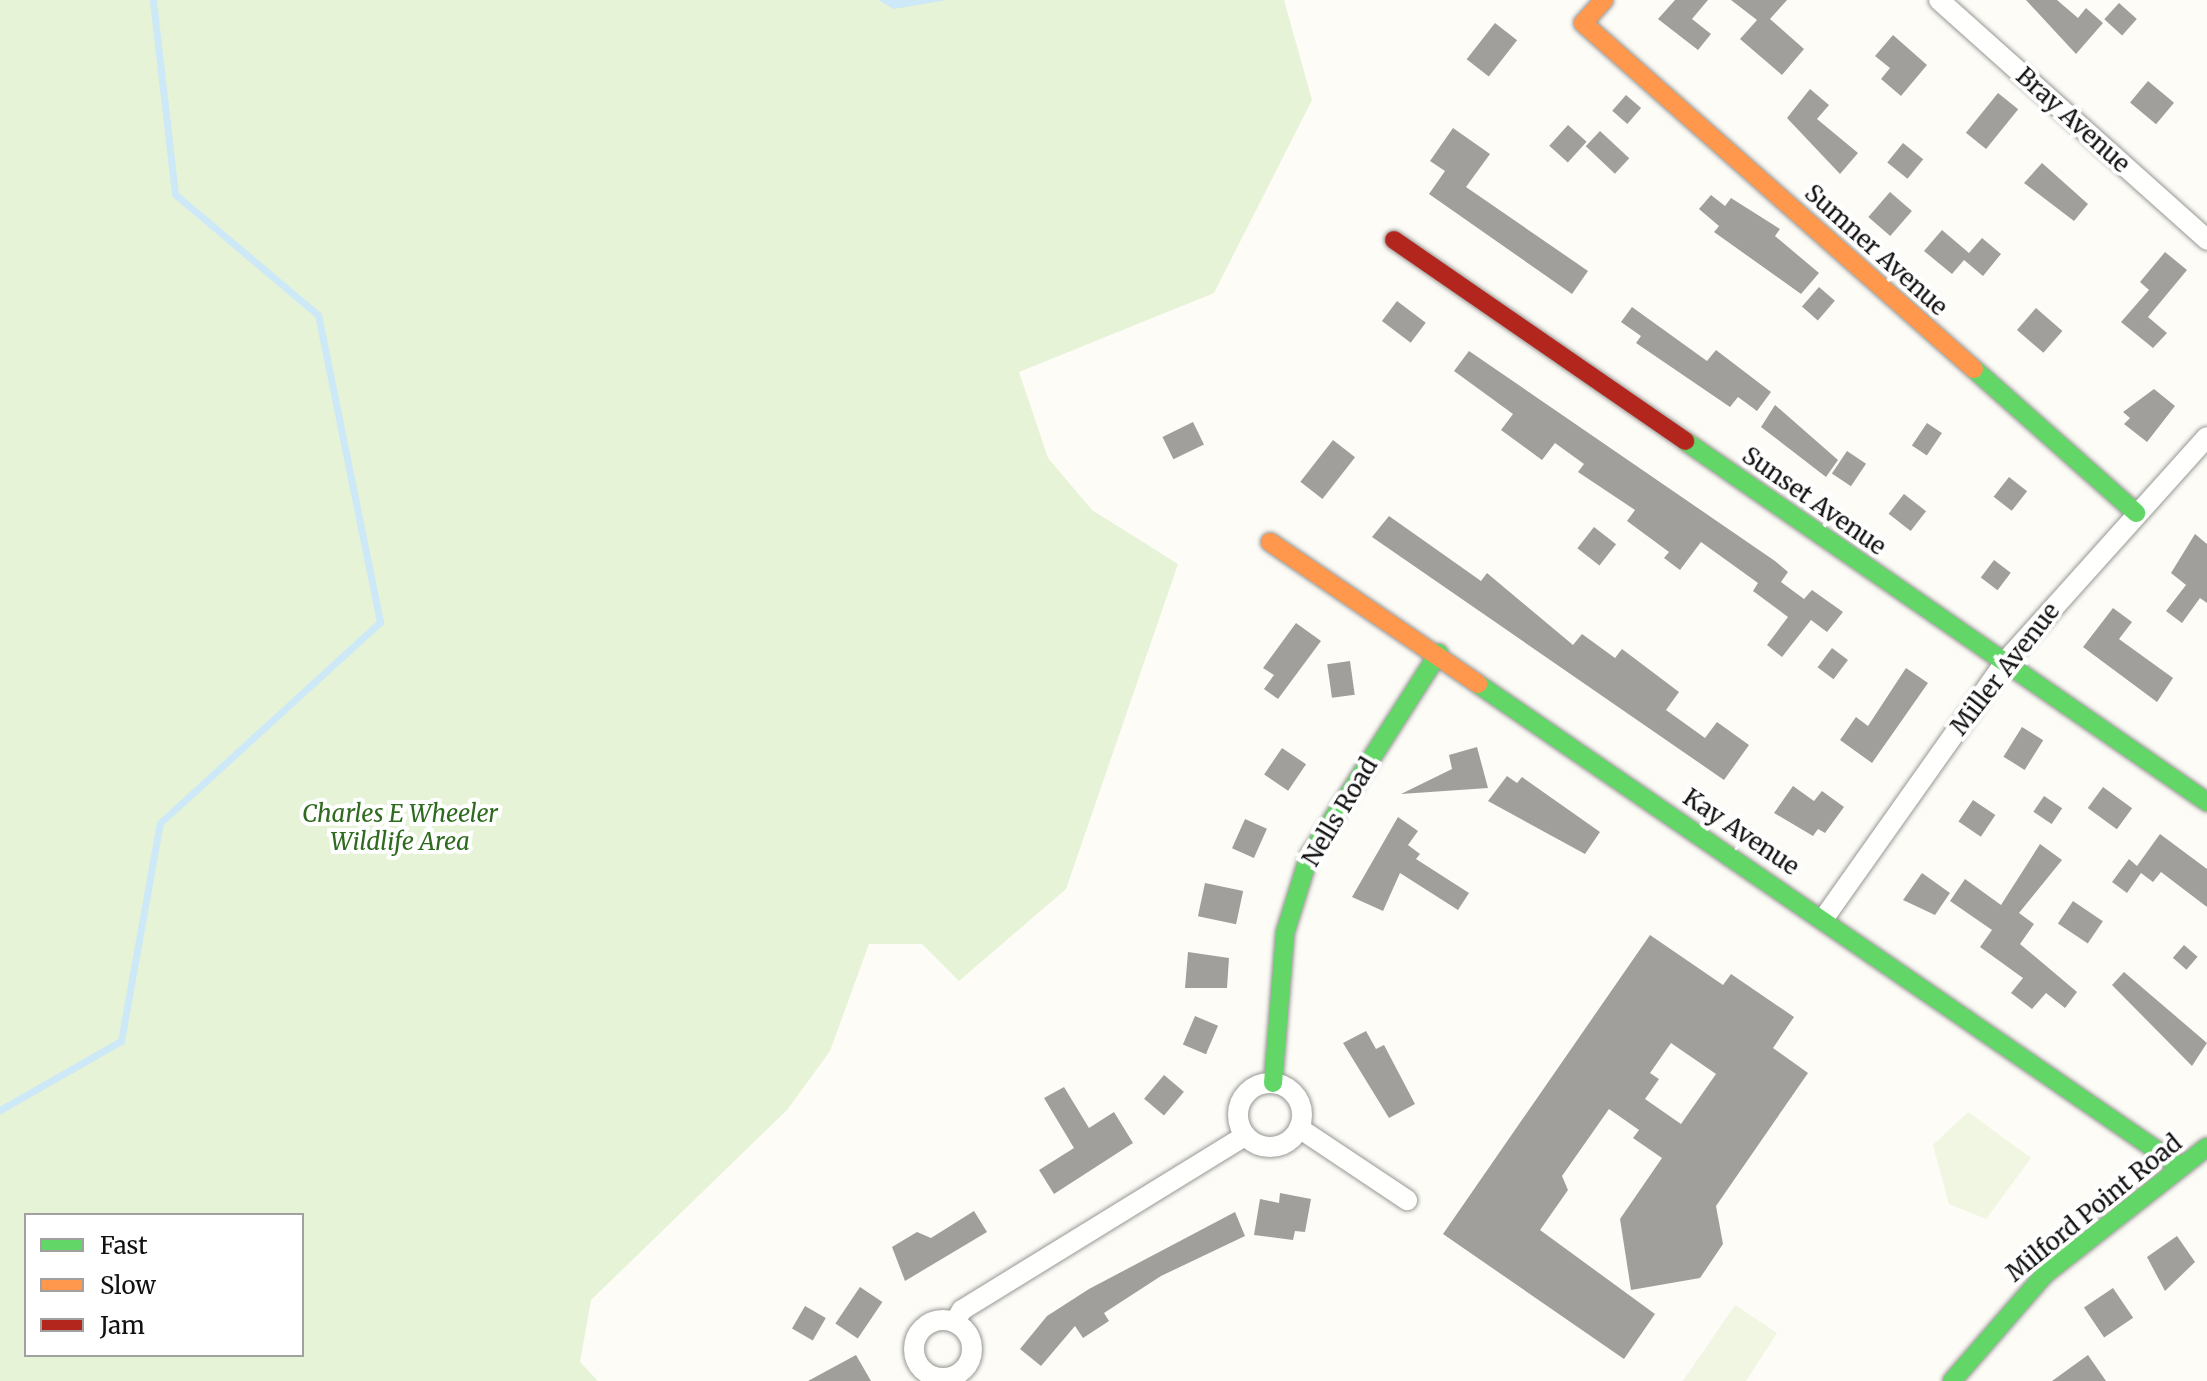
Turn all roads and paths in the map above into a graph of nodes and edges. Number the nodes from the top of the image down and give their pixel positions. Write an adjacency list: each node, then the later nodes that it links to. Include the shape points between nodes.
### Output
1 (1604, 0): 6 (street, Sumner Avenue, via 1583,23)
2 (1939, 0): 4 (street, Bray Avenue)
3 (1394, 240): 9 (street, Sunset Avenue)
4 (2207, 240)
5 (2207, 437): 6 (street, Miller Avenue)
6 (2136, 513): 9 (street, Miller Avenue)
7 (1270, 542): 8 (street, Kay Avenue)
8 (1439, 653): 11 (street, Kay Avenue); 12 (street, Nells Road, via 1309,856 1285,933)
9 (2005, 662): 10 (street, Sunset Avenue); 11 (street, Miller Avenue)
10 (2207, 802)
11 (1824, 918): 16 (street, Kay Avenue)
12 (1273, 1083): 13 (street, via 1298,1099); 14 (street, via 1244,1095 1237,1116)
13 (1299, 1128): 14 (street, via 1274,1147); 17 (street)
14 (1245, 1136): 18 (street, via 962,1310)
15 (2207, 1147): 16 (street, Milford Point Road)
16 (2181, 1167): 19 (street, Milford Point Road, via 2045,1274)
17 (1407, 1200)
18 (955, 1322)
19 (1952, 1381)

